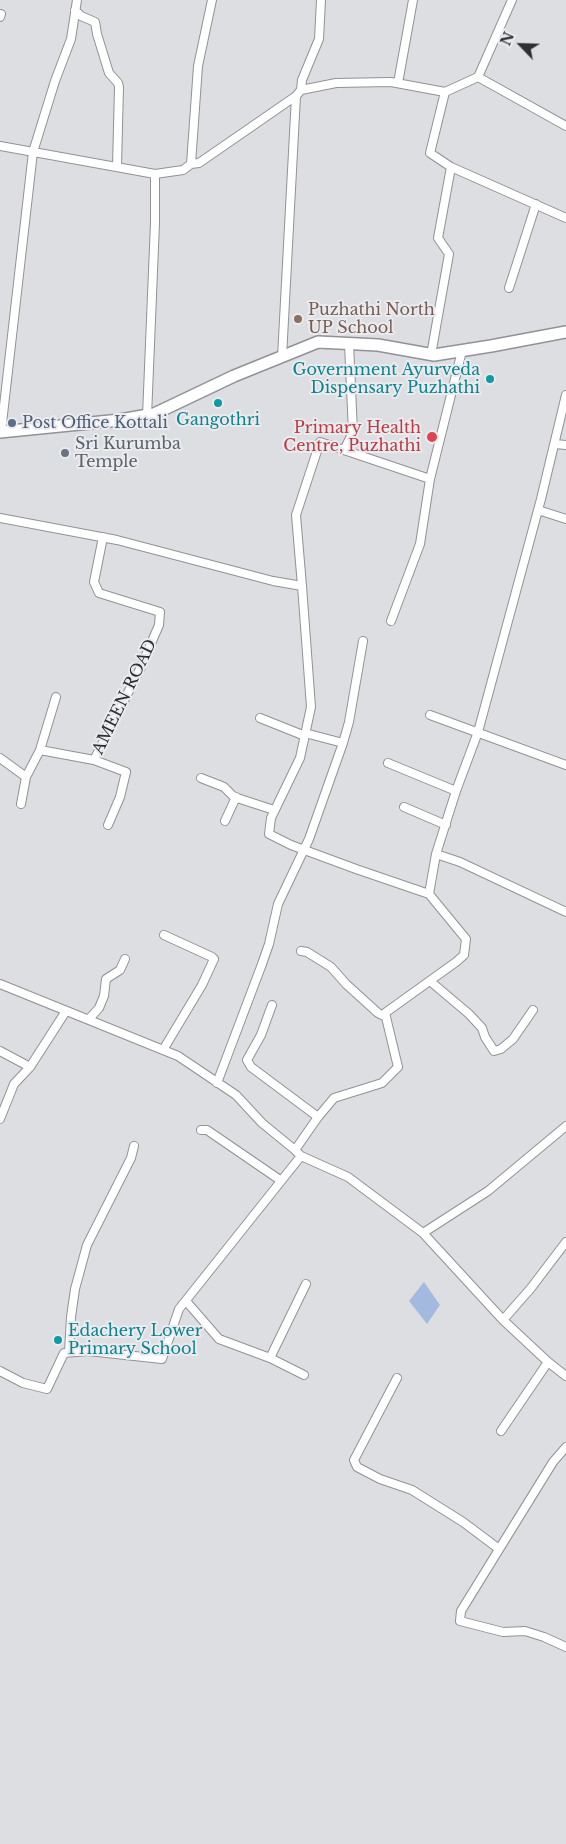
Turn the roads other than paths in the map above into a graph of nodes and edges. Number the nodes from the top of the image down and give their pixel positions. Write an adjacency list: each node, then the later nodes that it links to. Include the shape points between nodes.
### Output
1 (77, 0): 6 (street)
2 (212, 0): 14 (street, via 198,66)
3 (321, 0): 10 (street, via 319,39)
4 (413, 0): 8 (street)
5 (512, 0): 7 (street)
6 (75, 10): 13 (street, via 71,39); 15 (street, via 80,16 95,22 109,73 118,83)
7 (478, 77): 9 (street); 11 (street)
8 (398, 83): 9 (street); 10 (street, via 336,82)
9 (445, 92): 16 (street, via 430,154)
10 (298, 93): 14 (street, via 200,163); 25 (street)
11 (566, 126)
12 (0, 146): 13 (street)
13 (33, 152): 15 (street); 28 (street)
14 (191, 164): 17 (street, via 184,170)
15 (117, 166): 17 (street)
16 (451, 166): 18 (street); 24 (street, via 438,238 449,254)
17 (155, 174): 27 (street)
18 (536, 204): 19 (street); 20 (street)
19 (566, 218)
20 (509, 288)
21 (566, 332): 23 (main road)
22 (349, 344): 24 (main road, via 378,345); 25 (main road, via 318,342); 31 (street, via 354,432)
23 (462, 351): 24 (main road); 32 (street)
24 (431, 354)
25 (282, 356): 27 (main road)
26 (566, 395): 29 (street)
27 (147, 416): 28 (main road)
28 (0, 432)
29 (555, 444): 30 (street); 33 (street)
30 (566, 445)
31 (344, 450): 32 (street); 37 (street, via 320,442 296,515)
32 (430, 479): 38 (street, via 420,544)
33 (538, 510): 35 (street); 43 (street)
34 (0, 518): 36 (street)
35 (566, 520)
36 (103, 537): 37 (street); 48 (street, AMEEN ROAD, via 94,582 99,593 160,612 159,625 140,669)
37 (302, 586): 44 (street, via 311,707)
38 (391, 621)
39 (363, 641): 45 (street)
40 (56, 697): 46 (street)
41 (430, 715): 43 (street)
42 (260, 718): 44 (street)
43 (478, 732): 50 (street); 53 (street)
44 (305, 734): 45 (street); 57 (street, via 300,758)
45 (343, 743): 61 (street)
46 (40, 750): 48 (street, AMEEN ROAD); 51 (street)
47 (0, 758): 51 (street)
48 (94, 760): 59 (street, via 126,772)
49 (388, 763): 53 (street)
50 (566, 765)
51 (26, 777): 55 (street)
52 (200, 778): 54 (street)
53 (456, 791): 60 (street)
54 (236, 797): 57 (street); 58 (street)
55 (21, 804)
56 (404, 807): 60 (street)
57 (274, 810): 61 (street, via 268,834)
58 (225, 821)
59 (108, 825)
60 (446, 825): 62 (street)
61 (304, 848): 63 (street); 78 (street, via 278,904 269,944)
62 (436, 854): 63 (street); 64 (street)
63 (429, 894): 68 (street, via 466,939 464,954)
64 (565, 909)
65 (164, 935): 75 (street, via 214,959)
66 (301, 951): 73 (street, via 331,967)
67 (125, 959): 74 (street, via 120,970 106,979 99,1008)
68 (430, 981): 72 (street, via 482,1028 494,1051 513,1039); 73 (street, via 385,1013)
69 (0, 984): 71 (street)
70 (272, 1005): 79 (street, via 247,1060 251,1067)
71 (66, 1010): 74 (street); 77 (street)
72 (533, 1010)
73 (386, 1017): 79 (street, via 398,1067 382,1083 334,1098)
74 (89, 1019): 75 (street)
75 (164, 1050): 78 (street)
76 (0, 1051): 77 (street)
77 (30, 1067): 80 (street, via 14,1084)
78 (217, 1083): 84 (street, via 236,1095 262,1123)
79 (318, 1117): 84 (street)
80 (0, 1119)
81 (566, 1126): 86 (street, via 488,1191)
82 (201, 1130): 85 (street, via 207,1130)
83 (134, 1146): 91 (street, via 87,1245 75,1289)
84 (298, 1153): 85 (street); 86 (street, via 348,1178)
85 (280, 1180): 89 (street)
86 (424, 1233): 90 (street)
87 (566, 1242): 90 (street)
88 (306, 1284): 92 (street)
89 (186, 1301): 91 (street, via 179,1309 162,1359); 92 (street, via 218,1339)
90 (503, 1320): 93 (street)
91 (70, 1352): 94 (street, via 64,1353 47,1390 23,1383)
92 (270, 1358): 95 (street)
93 (548, 1362): 96 (street); 98 (street)
94 (0, 1371)
95 (304, 1375)
96 (566, 1376)
97 (397, 1378): 100 (street, via 354,1460 357,1467 412,1490)
98 (501, 1432)
99 (566, 1447): 100 (street, via 553,1462)
100 (499, 1549): 101 (street, via 461,1611 460,1621 503,1632 525,1631)
101 (566, 1647)

